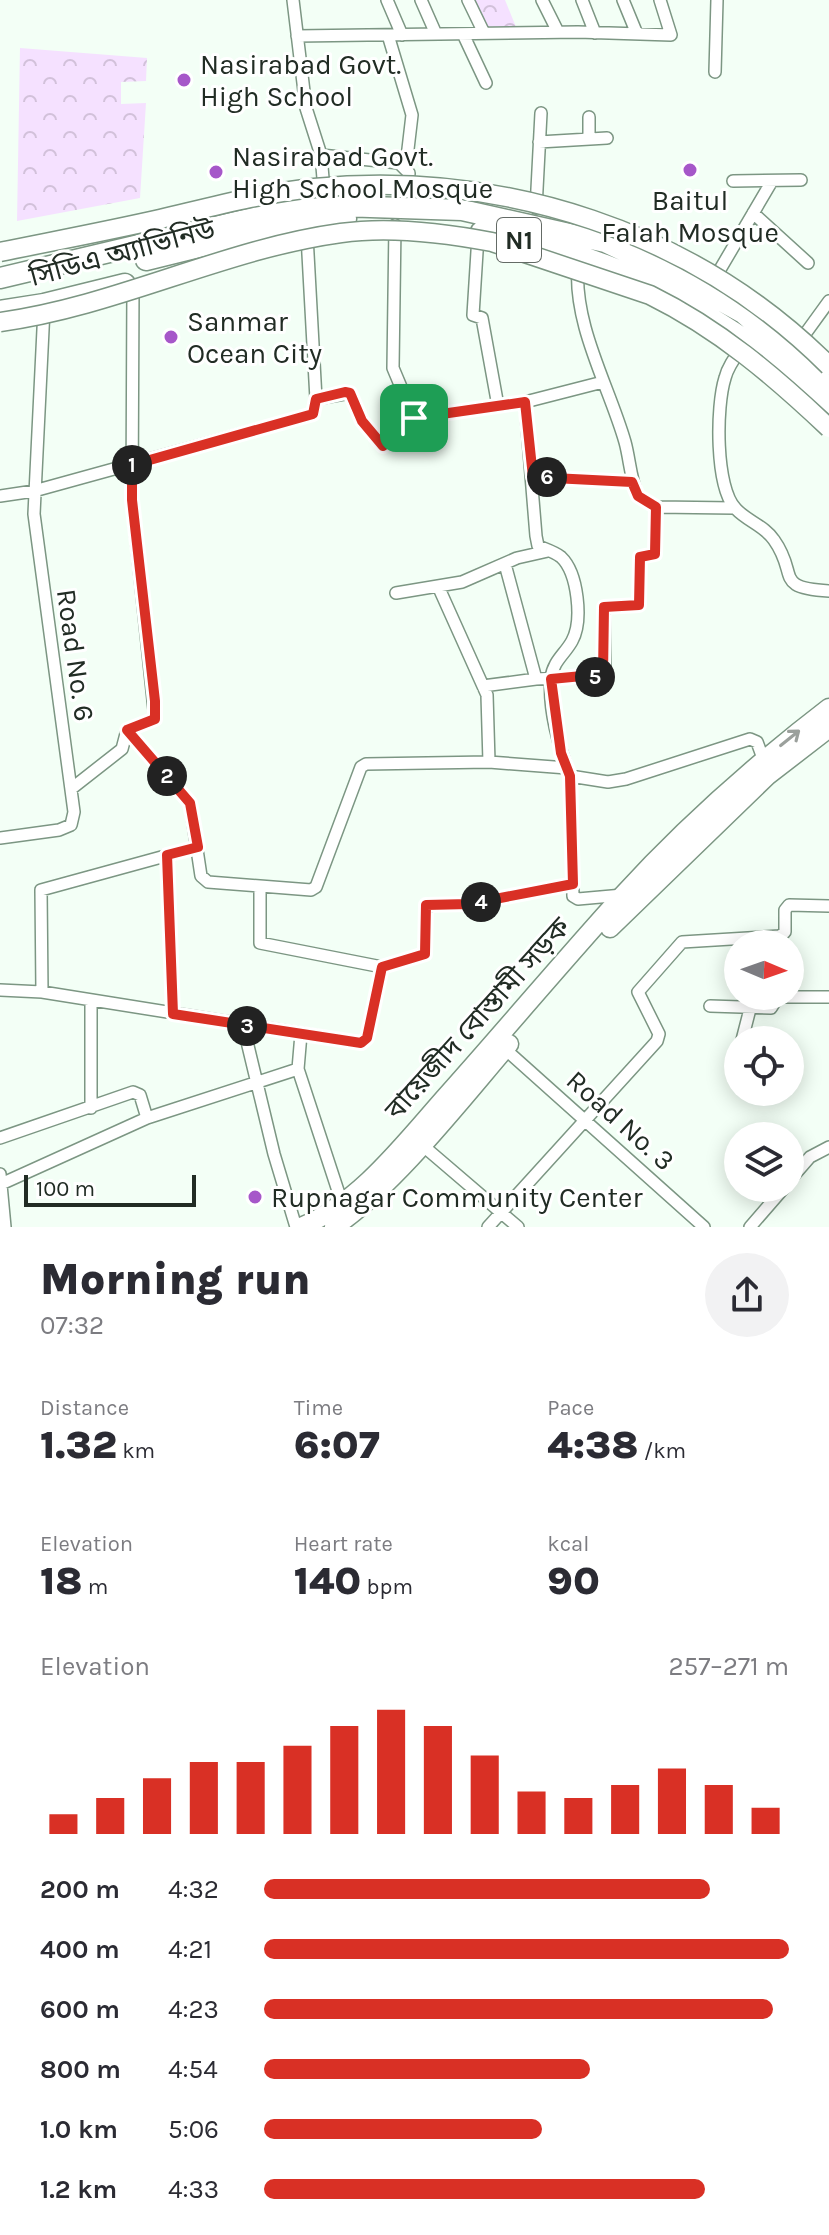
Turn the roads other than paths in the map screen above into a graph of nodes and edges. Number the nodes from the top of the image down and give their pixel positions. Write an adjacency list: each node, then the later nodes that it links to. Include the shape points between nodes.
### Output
1 (293, 0): 18 (street)
2 (387, 0): 17 (street)
3 (421, 0): 13 (street)
4 (468, 0): 11 (street)
5 (542, 0): 10 (street)
6 (582, 0): 12 (street)
7 (623, 0): 15 (street)
8 (660, 0): 15 (street, via 672,34)
9 (717, 0): 19 (street)
10 (558, 32): 11 (street); 12 (street)
11 (484, 33): 14 (street)
12 (595, 33): 15 (street)
13 (436, 34): 14 (street); 17 (street)
14 (463, 34): 20 (street)
15 (637, 34)
16 (388, 35): 17 (street); 18 (street); 27 (street, via 412,115)
17 (402, 35)
18 (297, 36): 26 (street, via 306,108)
19 (715, 72)
20 (486, 83)
21 (541, 113): 25 (street)
22 (589, 117): 24 (street)
23 (607, 138): 24 (street)
24 (589, 139): 25 (street)
25 (539, 142): 33 (street)
26 (321, 155): 27 (street); 32 (street)
27 (406, 166): 31 (street)
28 (801, 180): 30 (street)
29 (733, 181): 30 (street)
30 (772, 181): 34 (street)
31 (408, 191): 32 (highway, সিডিএ অ্যাভিনিউ / N1); 33 (highway, সিডিএ অ্যাভিনিউ / N1, via 501,199)
32 (324, 195): 40 (highway, সিডিএ অ্যাভিনিউ / N1, via 223,210)
33 (535, 208): 43 (highway, সিডিএ অ্যাভিনিউ / N1, via 615,231)
34 (753, 213): 41 (street); 43 (street)
35 (395, 224): 36 (highway, সিডিএ অ্যাভিনিউ / N1); 37 (highway, সিডিএ অ্যাভিনিউ / N1); 60 (street, via 393,368)
36 (479, 231): 39 (highway, সিডিএ অ্যাভিনিউ / N1); 58 (street, via 473,315 482,318)
37 (307, 232): 44 (highway, সিডিএ অ্যাভিনিউ / N1); 57 (street)
38 (0, 252): 52 (main road, bridge, via 315,188 456,188 612,225 700,264 771,314)
39 (579, 257): 51 (highway, সিডিএ অ্যাভিনিউ / N1, via 685,302); 53 (street, via 576,289)
40 (0, 260)
41 (808, 263)
42 (0, 278): 54 (highway, via 282,211 340,206 462,210 605,242 671,273 743,313)
43 (715, 278): 50 (highway, সিডিএ অ্যাভিনিউ / N1)
44 (133, 282): 47 (highway, সিডিএ অ্যাভিনিউ / N1); 62 (street)
45 (0, 290): 55 (highway, via 276,228 389,217 450,222 595,252 663,280 733,321)
46 (829, 301): 50 (street)
47 (44, 304): 48 (highway, সিডিএ অ্যাভিনিউ / N1); 65 (street, Road No. 6)
48 (0, 311)
49 (0, 322): 61 (main road, bridge, via 85,304 308,239 379,232 466,237 674,307 768,370)
50 (800, 341): 52 (highway, সিডিএ অ্যাভিনিউ / N1)
51 (745, 342): 59 (highway, সিডিএ অ্যাভিনিউ / N1, via 804,383); 68 (street, via 721,395 721,473)
52 (829, 368)
53 (603, 382): 56 (street); 64 (street, via 626,444)
54 (829, 388)
55 (829, 399)
56 (525, 402): 58 (street); 63 (street)
57 (316, 404): 60 (street, via 350,393 362,421 383,446); 62 (street, via 313,414)
58 (498, 406): 60 (street)
59 (829, 410)
60 (414, 418)
61 (829, 428)
62 (132, 465): 65 (street); 79 (street, via 155,719)
63 (533, 477): 64 (street); 69 (street, via 538,546)
64 (632, 482): 67 (street, via 638,496)
65 (34, 491): 66 (street); 83 (street, Road No. 6)
66 (0, 496)
67 (656, 507): 68 (street); 75 (street, via 655,554 640,557 639,605 604,607 603,674)
68 (734, 508): 72 (street, via 775,541 793,584)
69 (548, 551): 70 (street); 75 (street, via 569,568 577,620 571,644 555,662)
70 (505, 564): 71 (street, via 479,577); 74 (street)
71 (438, 586): 73 (street); 76 (street)
72 (829, 591)
73 (396, 593)
74 (536, 679): 75 (street); 76 (street)
75 (551, 679): 82 (street, via 561,753)
76 (483, 686): 81 (street)
77 (829, 708): 80 (main road, বায়েজীদ বোস্তামী সড়ক, one-way to 77)
78 (829, 728): 102 (main road, বায়েজীদ বোস্তামী সড়ক, via 767,776 637,899)
79 (127, 730): 83 (street, via 122,749); 85 (street, via 190,803)
80 (764, 761): 82 (street, via 757,742 750,739 626,779 608,782); 89 (main road, বায়েজীদ বোস্তামী সড়ক)
81 (489, 762): 82 (street); 88 (street, via 363,765 316,887)
82 (569, 772): 87 (street)
83 (71, 789): 84 (street, Road No. 6, via 71,825)
84 (0, 838)
85 (198, 847): 86 (street); 88 (street, via 203,880)
86 (167, 855): 93 (street, via 41,890); 99 (street)
87 (573, 884): 89 (street, via 574,899); 91 (street, via 469,904 426,905 425,954)
88 (260, 886): 91 (street, via 260,943)
89 (623, 895): 116 (main road, বায়েজীদ বোস্তামী সড়ক)
90 (829, 906): 107 (street, via 789,905 780,936 684,939 638,992 660,1038)
91 (382, 967): 101 (street, via 365,1042)
92 (0, 990): 93 (street)
93 (42, 992): 96 (street)
94 (804, 997): 95 (street)
95 (829, 997)
96 (91, 1000): 99 (street); 105 (street)
97 (710, 1006): 98 (street)
98 (724, 1007)
99 (173, 1014): 100 (street)
100 (243, 1025): 101 (street); 104 (street)
101 (301, 1034): 103 (street)
102 (505, 1049): 107 (street, Road No. 3); 109 (main road, বায়েজীদ বোস্তামী সড়ক)
103 (298, 1069): 104 (street); 116 (street)
104 (256, 1083): 106 (street); 118 (street)
105 (91, 1108): 106 (street, via 137,1092); 108 (street)
106 (147, 1118): 113 (street)
107 (585, 1118): 115 (street); 121 (street, Road No. 3)
108 (0, 1138)
109 (421, 1144): 115 (street); 116 (main road, বায়েজীদ বোস্তামী সড়ক)
110 (829, 1147): 111 (street)
111 (804, 1164)
112 (0, 1174): 113 (street)
113 (1, 1184): 117 (street)
114 (772, 1202): 122 (street)
115 (502, 1212): 119 (street); 120 (street)
116 (335, 1219): 118 (main road, বায়েজীদ বোস্তামী সড়ক)
117 (5, 1227)
118 (298, 1227)
119 (488, 1227)
120 (518, 1227)
121 (704, 1227)
122 (750, 1227)

